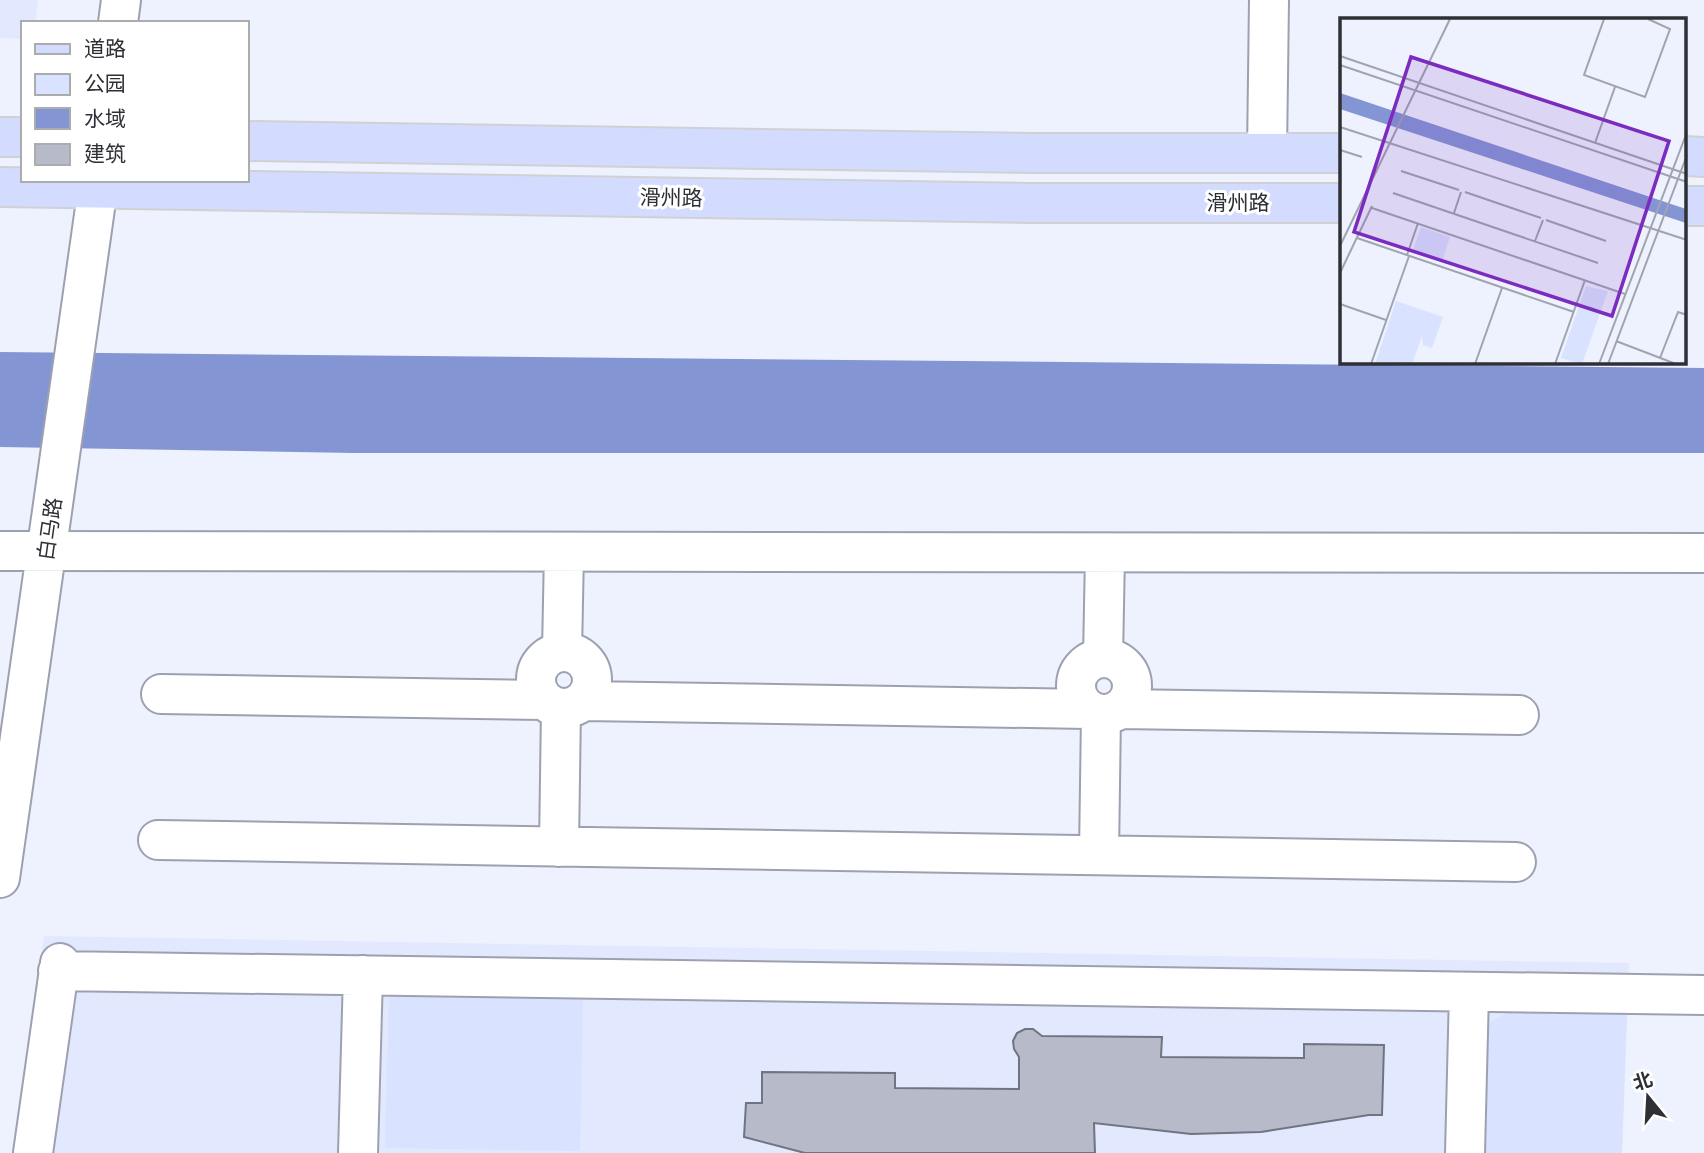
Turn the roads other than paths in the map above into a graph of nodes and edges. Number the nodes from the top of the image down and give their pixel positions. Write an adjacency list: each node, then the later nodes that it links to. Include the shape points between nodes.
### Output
1 (121, 0): 3 (street)
2 (1269, 0): 7 (street)
3 (118, 21)
4 (0, 137): 5 (main road)
5 (21, 137)
6 (248, 141): 7 (main road)
7 (1267, 153): 8 (main road)
8 (1340, 153)
9 (1686, 156): 10 (main road)
10 (1704, 156)
11 (98, 184): 12 (main road, 滑州路); 13 (main road, 滑州路, via 1028,203); 17 (street, 白马路)
12 (0, 187)
13 (1340, 202)
14 (1686, 206): 15 (main road)
15 (1704, 206)
16 (0, 551): 17 (street)
17 (47, 551): 18 (street); 29 (street, 白马路)
18 (564, 552): 20 (street); 22 (street, via 562,652 546,659 536,679 537,690)
19 (1704, 553): 20 (street)
20 (1105, 554): 23 (street, via 1103,658 1119,661 1132,677 1131,698)
21 (160, 694): 22 (street)
22 (563, 703): 23 (street); 26 (street)
23 (1103, 711): 24 (street); 27 (street)
24 (1519, 715)
25 (158, 840): 26 (street)
26 (559, 846): 27 (street)
27 (1099, 855): 28 (street)
28 (1516, 862)
29 (0, 878)
30 (363, 975): 31 (street); 33 (street, via 59,967); 34 (street)
31 (1469, 992): 32 (street); 35 (street)
32 (1704, 995)
33 (33, 1153)
34 (358, 1153)
35 (1465, 1153)

